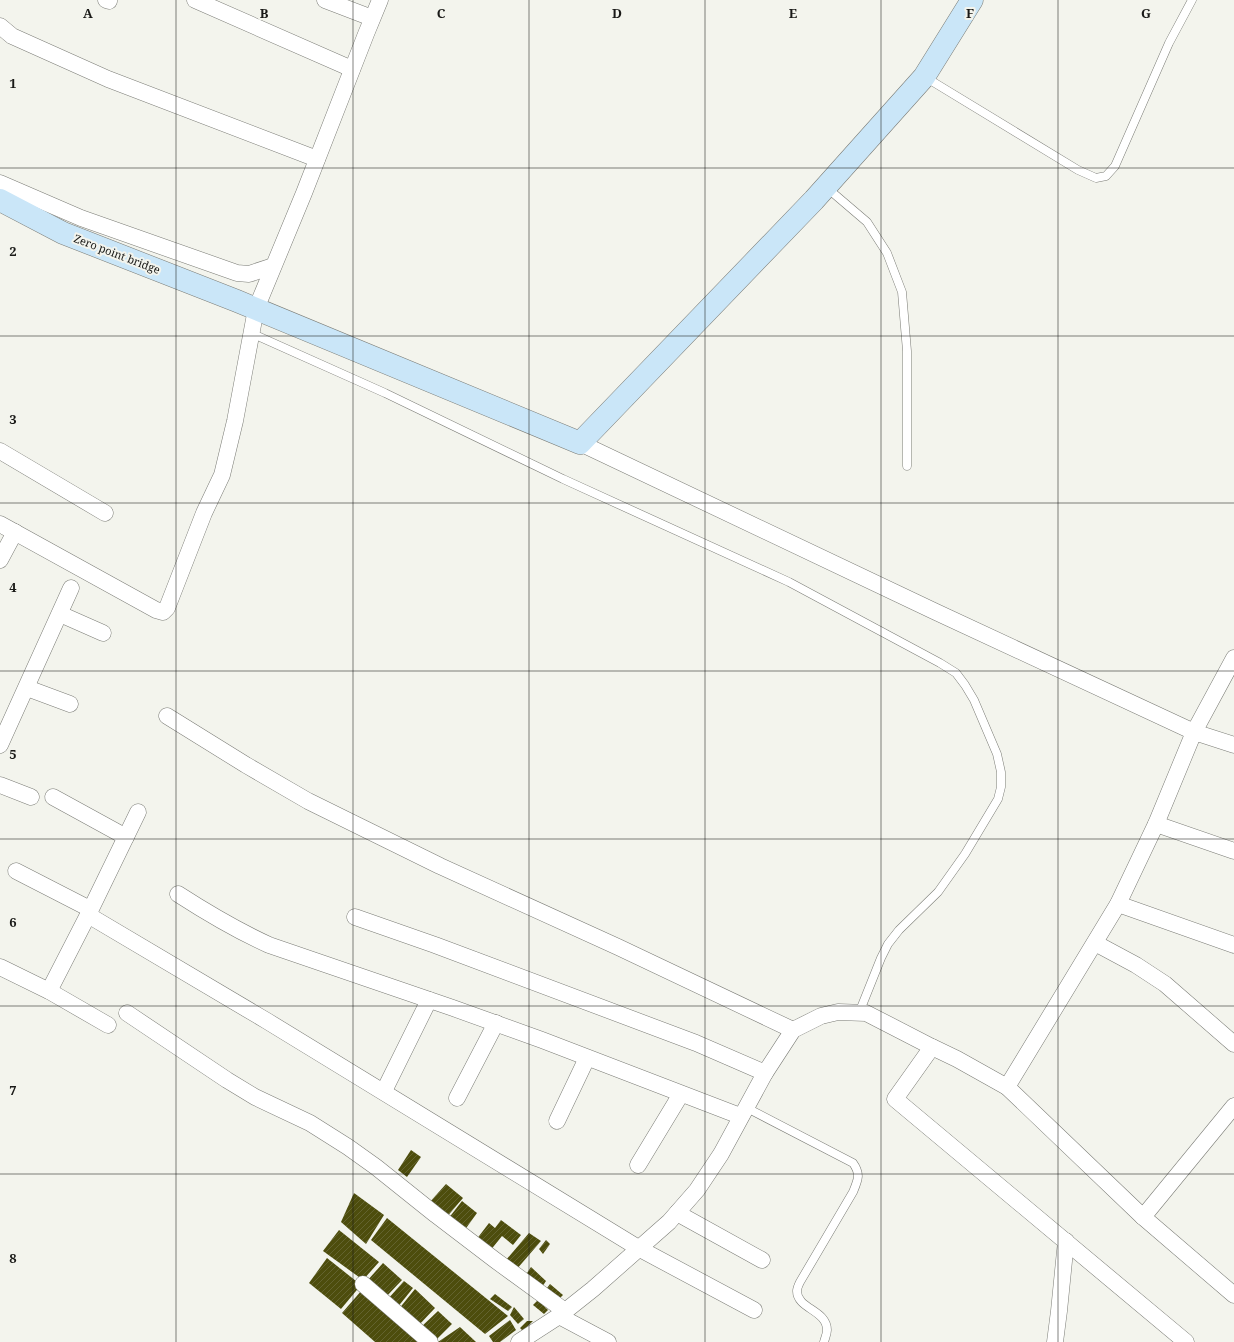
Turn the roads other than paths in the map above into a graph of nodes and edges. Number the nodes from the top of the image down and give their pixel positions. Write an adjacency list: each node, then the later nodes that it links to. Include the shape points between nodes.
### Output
1 (195, 0): 8 (street)
2 (325, 0): 6 (street)
3 (380, 0): 6 (street)
4 (972, 0): 9 (street)
5 (1192, 0): 9 (lane, via 1169,43 1115,166 1106,176 1096,178 1078,170)
6 (372, 18): 8 (street)
7 (0, 26): 10 (street, via 12,36 108,78)
8 (352, 69): 10 (street)
9 (924, 77): 12 (street)
10 (317, 159): 14 (street)
11 (0, 184): 14 (street, via 81,218 237,273 248,274)
12 (826, 186): 17 (street); 19 (lane, via 868,222 887,253 902,292 907,351)
13 (0, 200): 15 (street, Zero point bridge, via 63,232)
14 (273, 266): 15 (street)
15 (247, 305): 16 (street); 17 (street, Zero point bridge)
16 (251, 333): 22 (street, via 222,475 204,512 167,608 163,612); 52 (lane, via 789,582 956,674 974,700 997,754 1001,772 998,799 965,854 938,892 888,944)
17 (580, 443): 31 (street)
18 (0, 451): 20 (street)
19 (907, 466)
20 (105, 513)
21 (0, 524): 22 (street)
22 (15, 532): 23 (street)
23 (0, 560)
24 (71, 588): 25 (street)
25 (60, 614): 26 (street); 28 (street)
26 (103, 633)
27 (1234, 658): 31 (street)
28 (27, 688): 29 (street); 32 (street)
29 (70, 704)
30 (168, 716): 55 (street, via 308,801 440,866)
31 (1194, 732): 33 (street); 38 (street)
32 (0, 745)
33 (1234, 745)
34 (0, 785): 35 (street)
35 (31, 797)
36 (53, 797): 39 (street)
37 (138, 812): 39 (street)
38 (1156, 824): 40 (street); 43 (street)
39 (126, 837): 44 (street)
40 (1234, 851)
41 (16, 871): 44 (street)
42 (178, 894): 50 (street, via 242,933 269,945)
43 (1118, 904): 46 (street); 47 (street)
44 (89, 912): 49 (street); 61 (street)
45 (355, 917): 59 (street, via 688,1040)
46 (1096, 943): 56 (street, via 1165,984); 60 (street)
47 (1234, 945)
48 (0, 967): 49 (street)
49 (49, 991): 54 (street)
50 (429, 1000): 53 (street); 61 (street)
51 (127, 1013): 76 (street, via 255,1097 310,1123 348,1147)
52 (859, 1013): 55 (street, via 838,1012 822,1016); 57 (street, via 866,1013)
53 (496, 1024): 58 (street); 63 (street)
54 (108, 1025)
55 (793, 1030): 59 (street)
56 (1234, 1044)
57 (932, 1046): 60 (street); 70 (street, via 896,1099)
58 (587, 1058): 62 (street); 66 (street)
59 (765, 1073): 65 (street)
60 (1007, 1087): 69 (street)
61 (384, 1091): 71 (street)
62 (681, 1094): 65 (street); 67 (street)
63 (457, 1098)
64 (1234, 1106): 69 (street)
65 (743, 1112): 68 (street, via 697,1190); 80 (lane, via 853,1164 858,1170 853,1192 797,1290 799,1298 826,1322 828,1330)
66 (557, 1121)
67 (638, 1165)
68 (677, 1213): 71 (street); 72 (street)
69 (1143, 1217): 74 (street)
70 (1066, 1241): 81 (street); 82 (street)
71 (640, 1249): 75 (street); 76 (street)
72 (762, 1260)
73 (363, 1284): 77 (street)
74 (1234, 1295)
75 (754, 1310)
76 (562, 1313): 78 (street); 79 (street)
77 (430, 1342)
78 (519, 1342)
79 (608, 1342)
80 (824, 1342)
81 (1055, 1342)
82 (1186, 1342)

